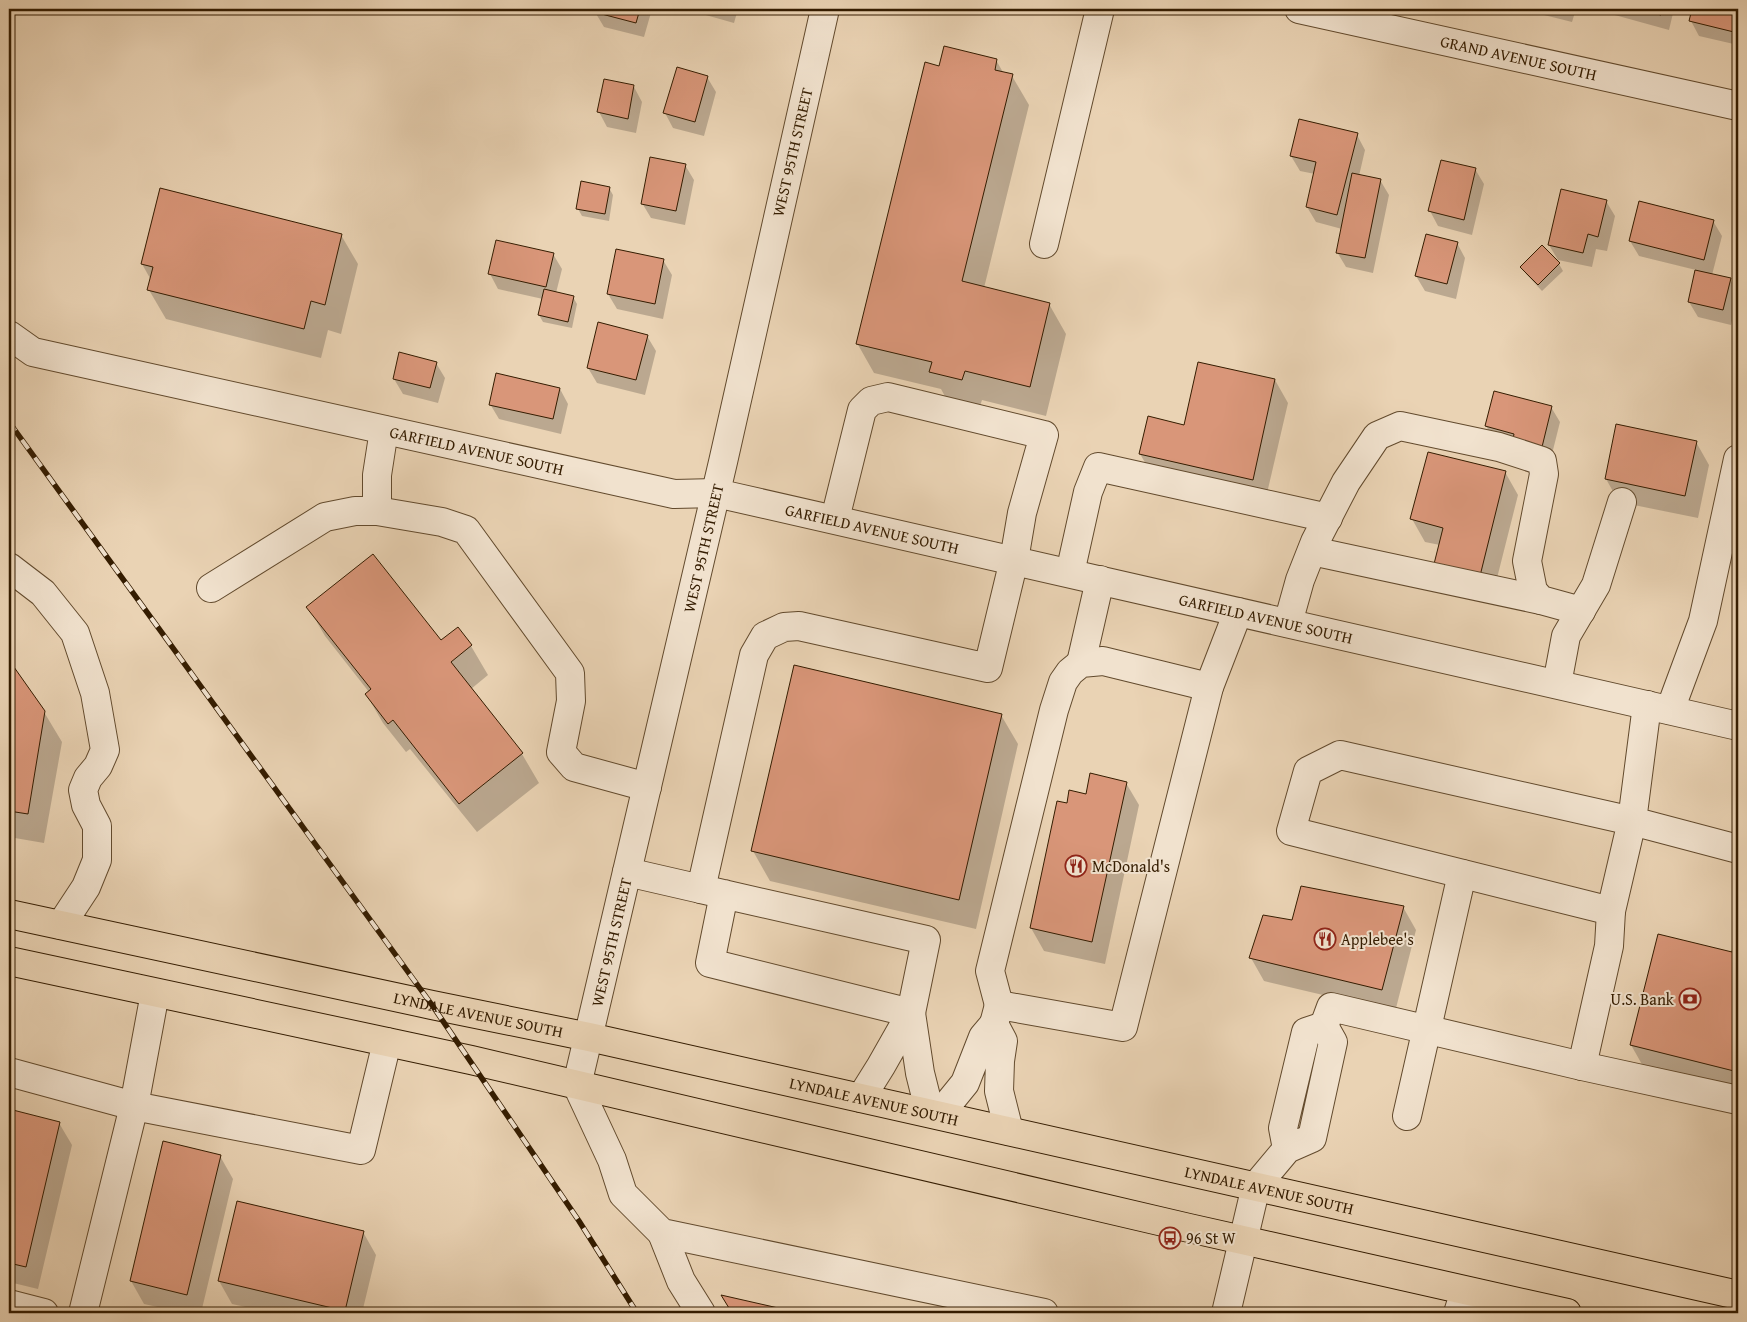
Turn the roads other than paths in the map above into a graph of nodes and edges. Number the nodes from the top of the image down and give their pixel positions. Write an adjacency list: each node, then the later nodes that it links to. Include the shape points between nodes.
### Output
1 (825, 9): 9 (street, WEST 95TH STREET)
2 (1100, 9): 5 (street)
3 (1299, 9): 4 (street, GRAND AVENUE SOUTH)
4 (1738, 106)
5 (1044, 244)
6 (9, 335): 7 (street, GARFIELD AVENUE SOUTH, via 33,352)
7 (384, 430): 9 (street, GARFIELD AVENUE SOUTH, via 674,494); 11 (street, via 377,475)
8 (1738, 459): 27 (street, via 1703,621)
9 (716, 493): 13 (street, GARFIELD AVENUE SOUTH); 29 (street, WEST 95TH STREET)
10 (1622, 502): 21 (street, via 1596,585)
11 (378, 511): 19 (street, via 355,511 325,517); 29 (street, via 442,522 466,530 570,673 571,702 561,752 574,767)
12 (1328, 518): 14 (street); 17 (street, via 1098,467 1088,492); 20 (street, via 1346,482 1377,436 1400,426 1499,447 1542,461 1544,474 1527,561 1533,591)
13 (835, 519): 15 (street, GARFIELD AVENUE SOUTH); 15 (street, via 862,410 871,400 888,397 1044,435 1022,513)
14 (1312, 551): 20 (street); 23 (street)
15 (1014, 560): 17 (street, GARFIELD AVENUE SOUTH); 34 (street, via 988,668 800,626 765,636 754,655)
16 (9, 566): 37 (street, via 43,593 75,634 95,693 104,750 84,790 86,805 97,826 97,860 86,887)
17 (1070, 573): 18 (street, GARFIELD AVENUE SOUTH)
18 (1100, 580): 22 (street, GARFIELD AVENUE SOUTH); 24 (street)
19 (211, 588)
20 (1541, 600): 21 (street)
21 (1581, 611): 25 (street, via 1566,636)
22 (1238, 612): 23 (street, GARFIELD AVENUE SOUTH); 26 (street)
23 (1288, 623): 25 (street, GARFIELD AVENUE SOUTH)
24 (1081, 662): 26 (street, via 1103,662); 41 (street, via 1063,682 1057,700 990,971)
25 (1557, 684): 27 (street, GARFIELD AVENUE SOUTH)
26 (1209, 687): 41 (street, via 1123,1027)
27 (1658, 707): 28 (street, GARFIELD AVENUE SOUTH); 30 (street)
28 (1738, 726)
29 (647, 787): 32 (street, WEST 95TH STREET)
30 (1632, 821): 31 (street); 33 (street, via 1340,755 1308,771 1291,831); 35 (street)
31 (1738, 849)
32 (627, 872): 34 (street); 43 (street, WEST 95TH STREET)
33 (1462, 874): 35 (street); 42 (street)
34 (713, 891): 40 (street, via 710,963); 40 (street, via 926,940)
35 (1611, 911): 45 (street, via 1609,946)
36 (9, 914): 37 (main road, LYNDALE AVENUE SOUTH)
37 (61, 925): 43 (main road, LYNDALE AVENUE SOUTH)
38 (9, 961): 39 (main road)
39 (155, 992): 44 (main road); 50 (street)
40 (911, 1013): 48 (street); 51 (street, via 920,1073)
41 (997, 1014): 51 (street, via 983,1037 965,1083); 53 (street, via 1002,1041 999,1091)
42 (1426, 1030): 45 (street); 52 (street); 54 (street, via 1331,1007 1324,1026 1333,1042 1312,1138 1287,1149)
43 (589, 1037): 47 (street, WEST 95TH STREET); 48 (main road, LYNDALE AVENUE SOUTH)
44 (387, 1042): 47 (main road); 50 (street, via 361,1150)
45 (1582, 1066): 49 (street)
46 (9, 1072): 50 (street)
47 (577, 1085): 55 (street, via 612,1160 623,1194); 56 (main road)
48 (861, 1098): 51 (main road, LYNDALE AVENUE SOUTH)
49 (1738, 1100)
50 (134, 1106): 62 (street)
51 (935, 1114): 53 (main road, LYNDALE AVENUE SOUTH)
52 (1408, 1116)
53 (1009, 1131): 54 (main road, LYNDALE AVENUE SOUTH)
54 (1256, 1186): 56 (street); 57 (main road, LYNDALE AVENUE SOUTH)
55 (662, 1232): 63 (street, via 681,1281); 64 (street)
56 (1243, 1240): 58 (main road); 65 (street)
57 (1738, 1294)
58 (1472, 1303): 60 (main road)
59 (9, 1304): 61 (street)
60 (1532, 1309): 66 (main road)
61 (44, 1313)
62 (83, 1313)
63 (701, 1313)
64 (1044, 1313)
65 (1226, 1313)
66 (1567, 1313)

